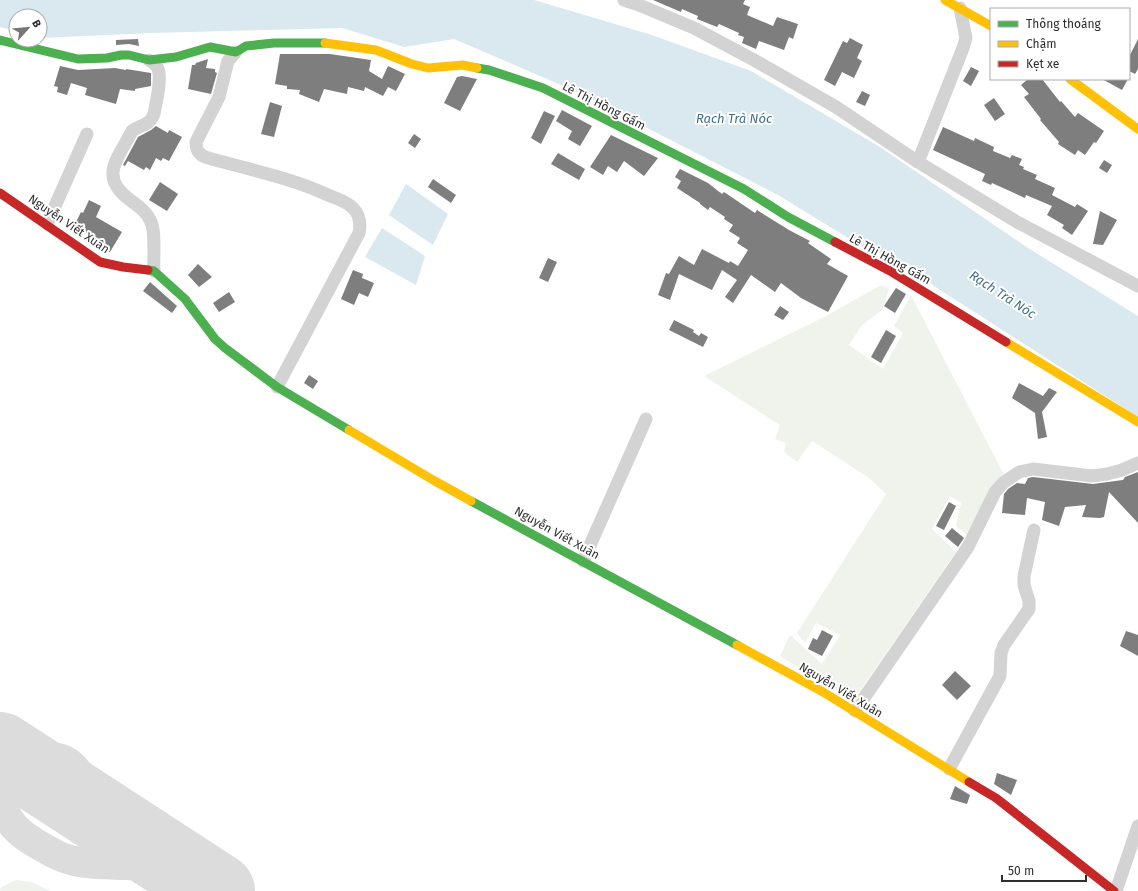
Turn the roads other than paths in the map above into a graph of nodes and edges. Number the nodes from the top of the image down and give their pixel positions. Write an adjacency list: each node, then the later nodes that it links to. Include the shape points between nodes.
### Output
1 (624, 0): 11 (street, via 694,28 754,60 836,107)
2 (945, 0): 3 (street)
3 (960, 8): 4 (street); 11 (street, via 966,38)
4 (990, 25)
5 (0, 40): 7 (street, via 78,59 135,55)
6 (236, 52): 7 (street, via 210,47 176,57); 16 (street, via 228,61 218,97 196,142 199,153 205,157 313,188 354,208 361,224); 18 (street, Lê Thị Hồng Gấm, via 246,46 274,43 332,43 376,50 428,68 464,65 489,70 543,88 744,189 788,217 890,271)
7 (149, 60): 14 (street, via 158,69 159,82 154,114 144,126 132,131 112,175 119,191 146,213 152,223)
8 (1071, 80): 9 (street)
9 (1138, 129)
10 (87, 134): 13 (street)
11 (918, 162): 15 (street, via 1017,222)
12 (0, 193): 13 (street, Nguyễn Viết Xuân)
13 (47, 224): 14 (street, Nguyễn Viết Xuân, via 100,262)
14 (154, 271): 16 (street, Nguyễn Viết Xuân, via 185,299 225,348)
15 (1138, 286)
16 (277, 387): 21 (street, Nguyễn Viết Xuân, via 433,480)
17 (646, 419): 21 (street)
18 (1138, 422)
19 (1138, 463): 22 (street, via 1122,470 1092,476 1029,469 1019,472 1003,483 995,492 968,547)
20 (1034, 530): 23 (street, via 1024,576 1029,610 1004,645 1000,676)
21 (583, 561): 22 (street, Nguyễn Viết Xuân)
22 (855, 711): 23 (street, Nguyễn Viết Xuân)
23 (949, 769): 25 (street, Nguyễn Viết Xuân, via 996,798)
24 (1138, 826): 25 (street)
25 (1115, 891)

